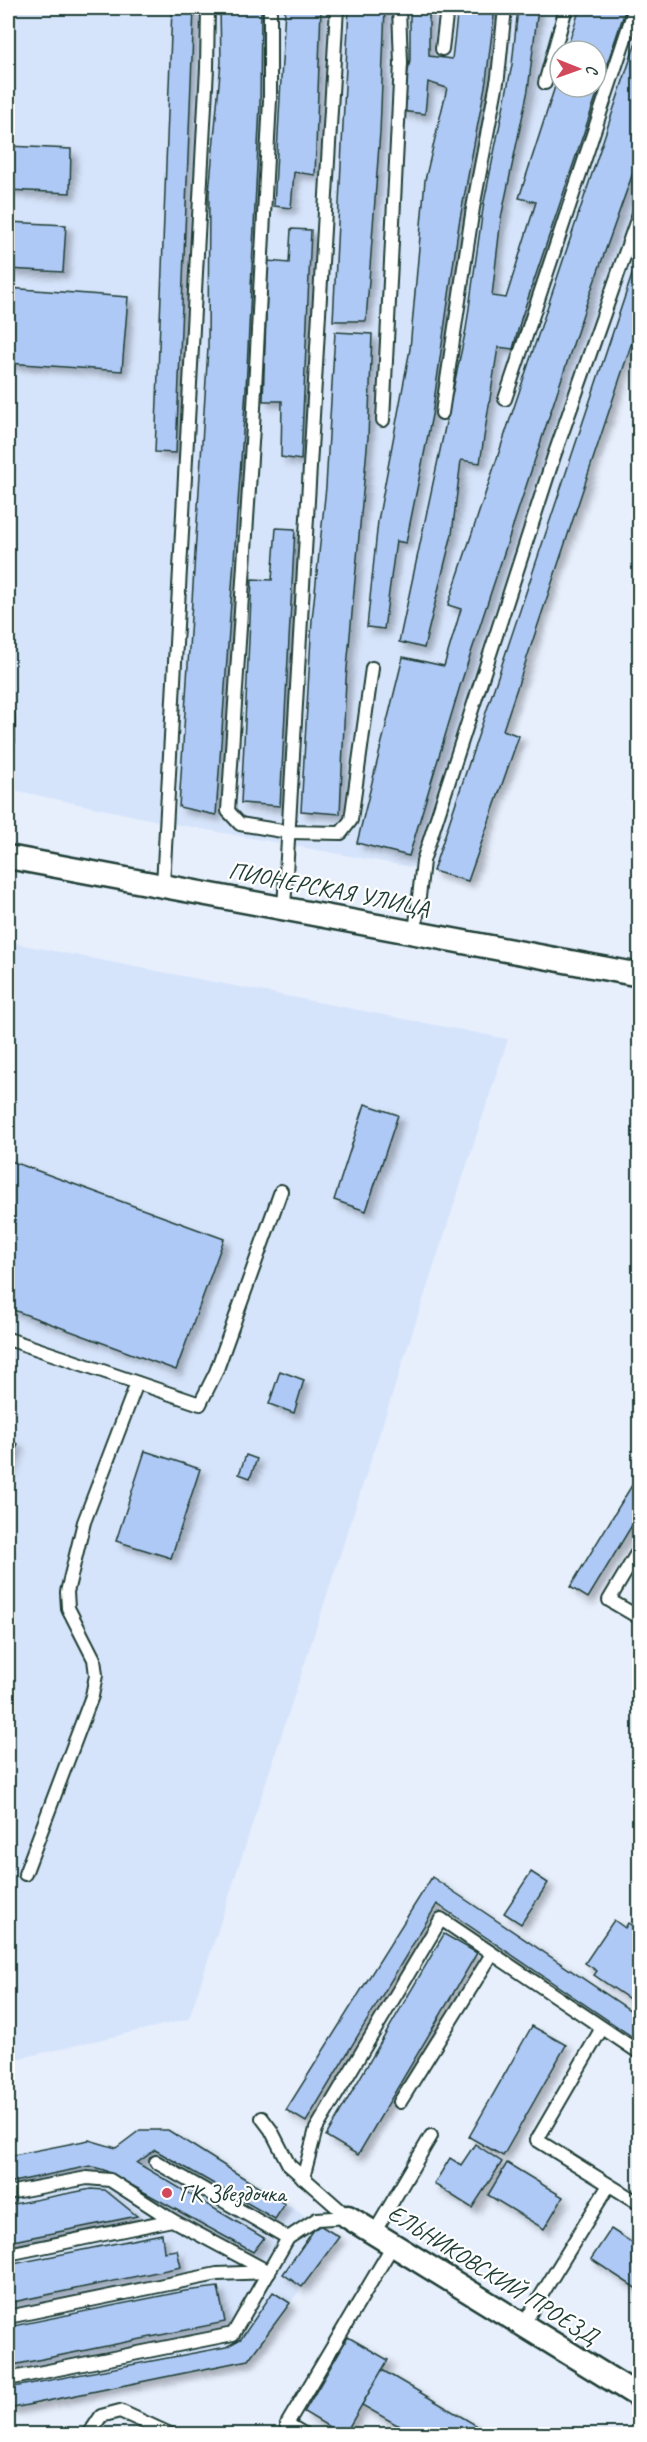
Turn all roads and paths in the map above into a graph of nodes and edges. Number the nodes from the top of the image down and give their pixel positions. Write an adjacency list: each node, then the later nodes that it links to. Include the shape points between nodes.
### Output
1 (208, 8): 20 (lane)
2 (270, 8): 18 (lane, via 270,100 254,427 228,811 240,825)
3 (337, 8): 18 (lane)
4 (399, 8): 14 (lane, via 401,63)
5 (447, 8): 9 (lane)
6 (505, 8): 13 (lane, via 498,77 473,208)
7 (566, 8): 10 (lane)
8 (635, 8): 12 (lane)
9 (442, 49)
10 (545, 83)
11 (639, 211): 22 (lane, via 554,456 423,861)
12 (506, 399)
13 (442, 413)
14 (383, 420)
15 (372, 668): 18 (lane, via 351,820 341,833)
16 (8, 715): 17 (lane)
17 (8, 741)
18 (288, 832): 21 (lane)
19 (8, 857): 20 (street, ПИОНЕРСКАЯ УЛИЦА)
20 (163, 885): 21 (street, ПИОНЕРСКАЯ УЛИЦА)
21 (284, 908): 22 (street, ПИОНЕРСКАЯ УЛИЦА)
22 (415, 933): 23 (street, ПИОНЕРСКАЯ УЛИЦА)
23 (639, 975)
24 (282, 1191): 26 (lane, via 216,1372 200,1404)
25 (8, 1339): 26 (lane)
26 (136, 1383): 29 (lane, via 84,1522 67,1592 68,1608 94,1659 92,1696)
27 (639, 1548): 28 (lane, via 609,1600)
28 (639, 1618)
29 (25, 1874)
30 (492, 1954): 31 (lane); 33 (lane); 37 (lane, via 441,1919 316,2129)
31 (602, 2028): 32 (lane); 38 (lane, via 537,2140)
32 (639, 2053)
33 (400, 2102)
34 (262, 2118): 37 (lane, via 288,2165)
35 (431, 2136): 43 (lane)
36 (156, 2162): 44 (lane)
37 (303, 2178): 41 (lane)
38 (609, 2185): 40 (lane); 49 (lane)
39 (8, 2193): 42 (lane, via 87,2178 110,2180)
40 (639, 2204)
41 (348, 2217): 43 (street, ЕЛЬНИКОВСКИЙ ПРОЕЗД); 44 (lane, via 317,2220)
42 (172, 2220): 46 (lane); 47 (lane)
43 (374, 2233): 45 (street, ЕЛЬНИКОВСКИЙ ПРОЕЗД)
44 (288, 2238): 47 (lane)
45 (393, 2245): 49 (street, ЕЛЬНИКОВСКИЙ ПРОЕЗД); 54 (lane, via 286,2424)
46 (8, 2254)
47 (269, 2272): 48 (lane, via 217,2274); 50 (lane, via 233,2334)
48 (8, 2317)
49 (524, 2325): 51 (street, ЕЛЬНИКОВСКИЙ ПРОЕЗД)
50 (8, 2379)
51 (639, 2397)
52 (89, 2434): 53 (lane, via 100,2416 120,2411)
53 (171, 2434)
54 (304, 2434)

